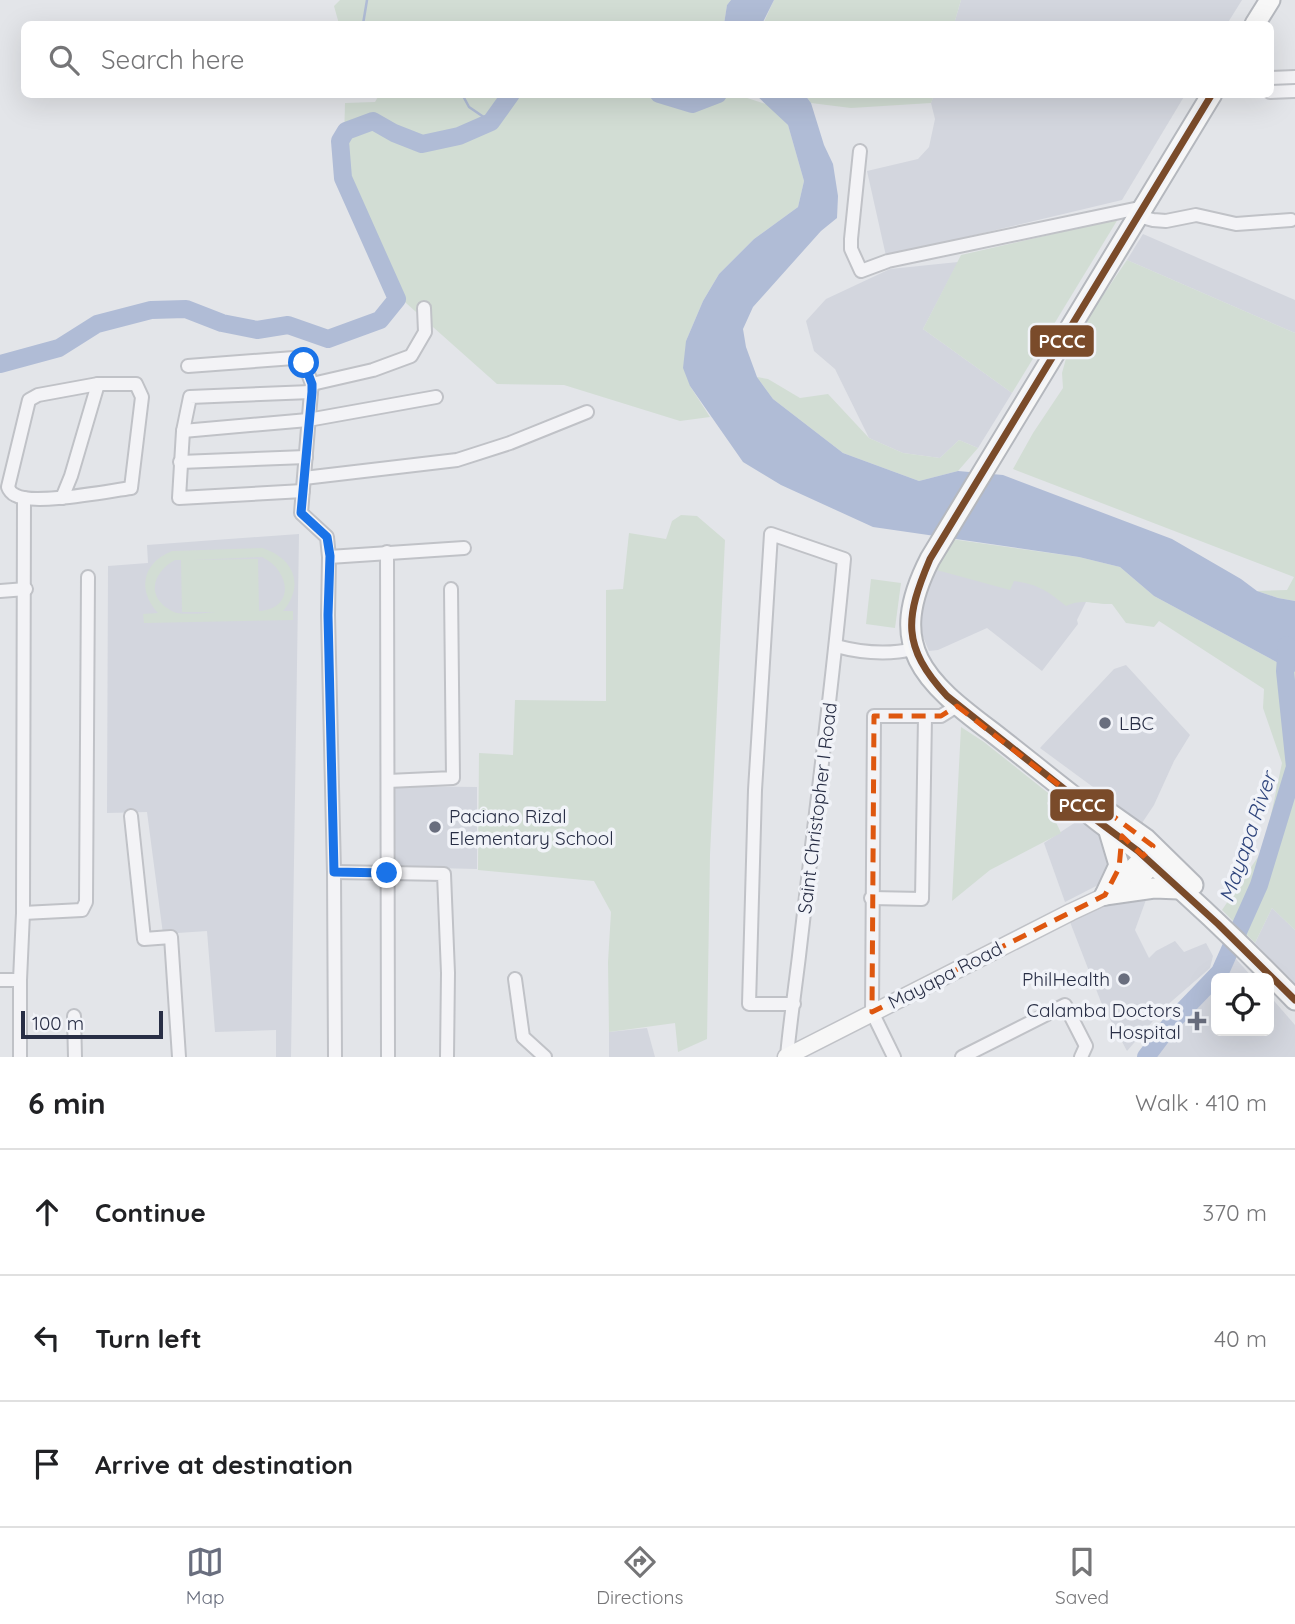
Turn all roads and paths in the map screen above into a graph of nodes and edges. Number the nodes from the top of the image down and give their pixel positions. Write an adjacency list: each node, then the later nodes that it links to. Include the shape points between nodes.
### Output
1 (1270, 0): 2 (highway)
2 (1257, 21)
3 (1295, 77): 4 (street)
4 (1274, 78)
5 (1295, 91): 6 (street)
6 (1274, 92)
7 (1210, 98): 9 (highway)
8 (860, 151): 9 (street, via 851,249 861,271 888,261)
9 (1141, 212): 10 (street, via 1166,221 1196,215 1236,224); 32 (highway, via 930,559 912,608)
10 (1291, 220)
11 (424, 308): 14 (street, via 425,332 411,356)
12 (188, 366): 14 (street, via 294,358 304,363)
13 (98, 384): 22 (street, via 29,400 8,487 13,495); 23 (street); 23 (street, via 136,384 142,397 131,488)
14 (312, 388): 17 (street); 18 (street, via 190,397)
15 (436, 397): 17 (street)
16 (587, 412): 21 (street, via 457,460)
17 (308, 421): 18 (street); 19 (street)
18 (183, 431): 20 (street)
19 (306, 457): 20 (street); 21 (street)
20 (180, 462): 21 (street, via 178,498)
21 (303, 484): 26 (street, via 301,513 327,537)
22 (24, 498): 23 (street); 28 (street)
23 (62, 498)
24 (464, 548): 25 (street)
25 (387, 552): 26 (street); 35 (street)
26 (330, 556): 40 (street)
27 (88, 577): 45 (street, via 86,902 82,910)
28 (26, 589): 30 (street); 45 (street)
29 (451, 589): 35 (street, via 453,778)
30 (0, 591)
31 (836, 646): 32 (street, via 873,653); 51 (street, Saint Christopher I Road); 51 (street, Saint Christopher I Road, via 844,559 771,534 755,790 749,1004)
32 (914, 649): 33 (highway, via 932,682)
33 (957, 706): 34 (street, via 941,716); 36 (highway)
34 (925, 717): 44 (street, via 874,716); 44 (street, via 922,899)
35 (388, 780): 41 (street)
36 (1073, 796): 38 (highway); 39 (highway, via 1089,798)
37 (131, 816): 56 (street, via 144,939 171,937)
38 (1108, 828): 39 (highway); 43 (highway, via 1119,865)
39 (1153, 855): 42 (highway); 43 (main road, Mayapa Road, via 1138,880); 46 (highway, via 1208,901)
40 (334, 872): 41 (street); 57 (street)
41 (387, 873): 58 (street); 59 (street, via 444,874)
42 (1180, 889): 43 (highway); 46 (highway)
43 (1105, 895): 52 (main road, Mayapa Road)
44 (871, 898): 52 (street)
45 (23, 913): 49 (street)
46 (1220, 923): 50 (highway)
47 (515, 979): 60 (street, via 523,1037)
48 (0, 980): 49 (street)
49 (20, 980): 54 (street)
50 (1295, 1000)
51 (794, 1004): 61 (street, Saint Christopher I Road)
52 (872, 1012): 61 (main road, Mayapa Road); 62 (street)
53 (74, 1016): 55 (street)
54 (20, 1057)
55 (75, 1057)
56 (179, 1057)
57 (334, 1057)
58 (388, 1057)
59 (447, 1057)
60 (545, 1057)
61 (786, 1057)
62 (894, 1057)
63 (962, 1057): 64 (street, via 1065,1005 1086,1046)
64 (1081, 1057)

